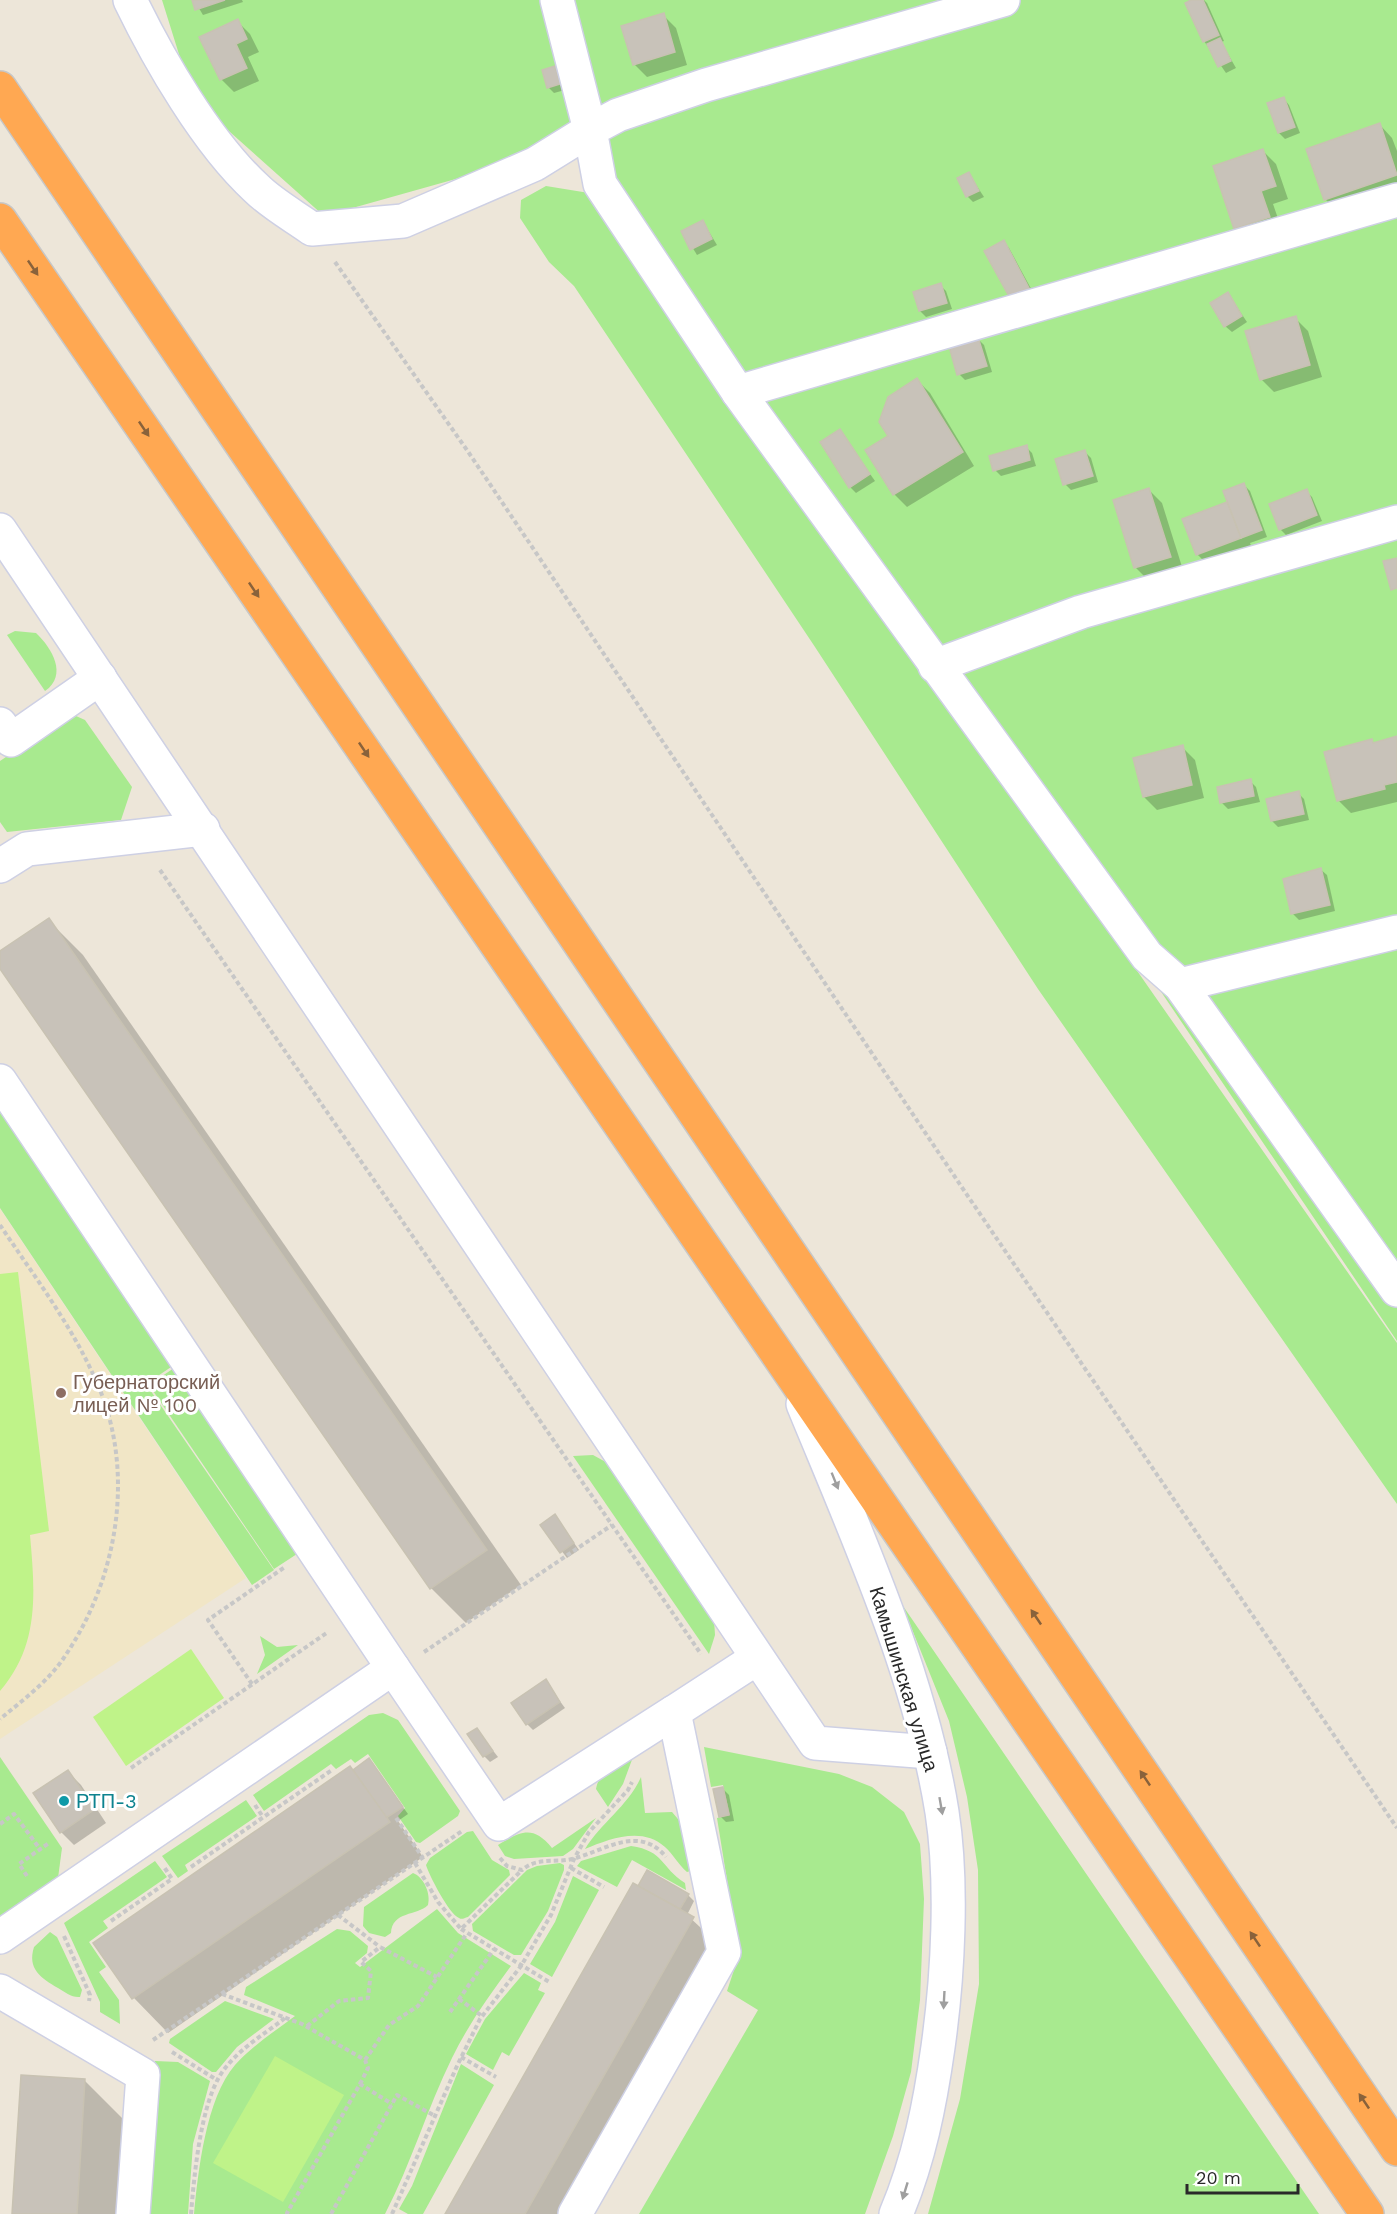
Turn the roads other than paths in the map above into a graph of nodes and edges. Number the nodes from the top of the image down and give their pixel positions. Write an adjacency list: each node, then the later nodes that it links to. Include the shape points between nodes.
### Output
1 (130, 0): 5 (street, via 156,53 216,141 256,188 312,229 403,221 535,164)
2 (557, 0): 5 (street)
3 (1003, 0): 5 (street, via 705,85 618,115)
4 (0, 88): 27 (highway, one-way to 4)
5 (590, 130): 8 (street, via 600,184)
6 (1397, 200): 8 (street)
7 (0, 220): 20 (highway, one-way to 20)
8 (738, 392): 11 (street)
9 (1397, 522): 11 (street, via 1081,612)
10 (0, 530): 12 (street)
11 (934, 666): 17 (street, via 1148,956)
12 (100, 678): 13 (street); 14 (street)
13 (4, 737)
14 (203, 829): 15 (street, via 27,849); 21 (street)
15 (0, 866)
16 (1397, 932): 17 (street)
17 (1180, 985): 19 (street)
18 (0, 1081): 22 (street)
19 (1397, 1290)
20 (789, 1369): 24 (street, Камышинская улица, one-way to 24, via 888,1619); 31 (highway)
21 (757, 1658): 23 (street); 24 (street, via 815,1743)
22 (406, 1662): 23 (street, via 500,1824); 25 (street)
23 (674, 1712): 29 (street, via 724,1952)
24 (930, 1752): 30 (street, Камышинская улица, one-way to 30, via 943,1813 948,1911 943,2013 928,2115)
25 (0, 1937)
26 (0, 1991): 28 (street, via 143,2075)
27 (1397, 2149)
28 (133, 2214)
29 (575, 2214)
30 (896, 2214)
31 (1367, 2214)

